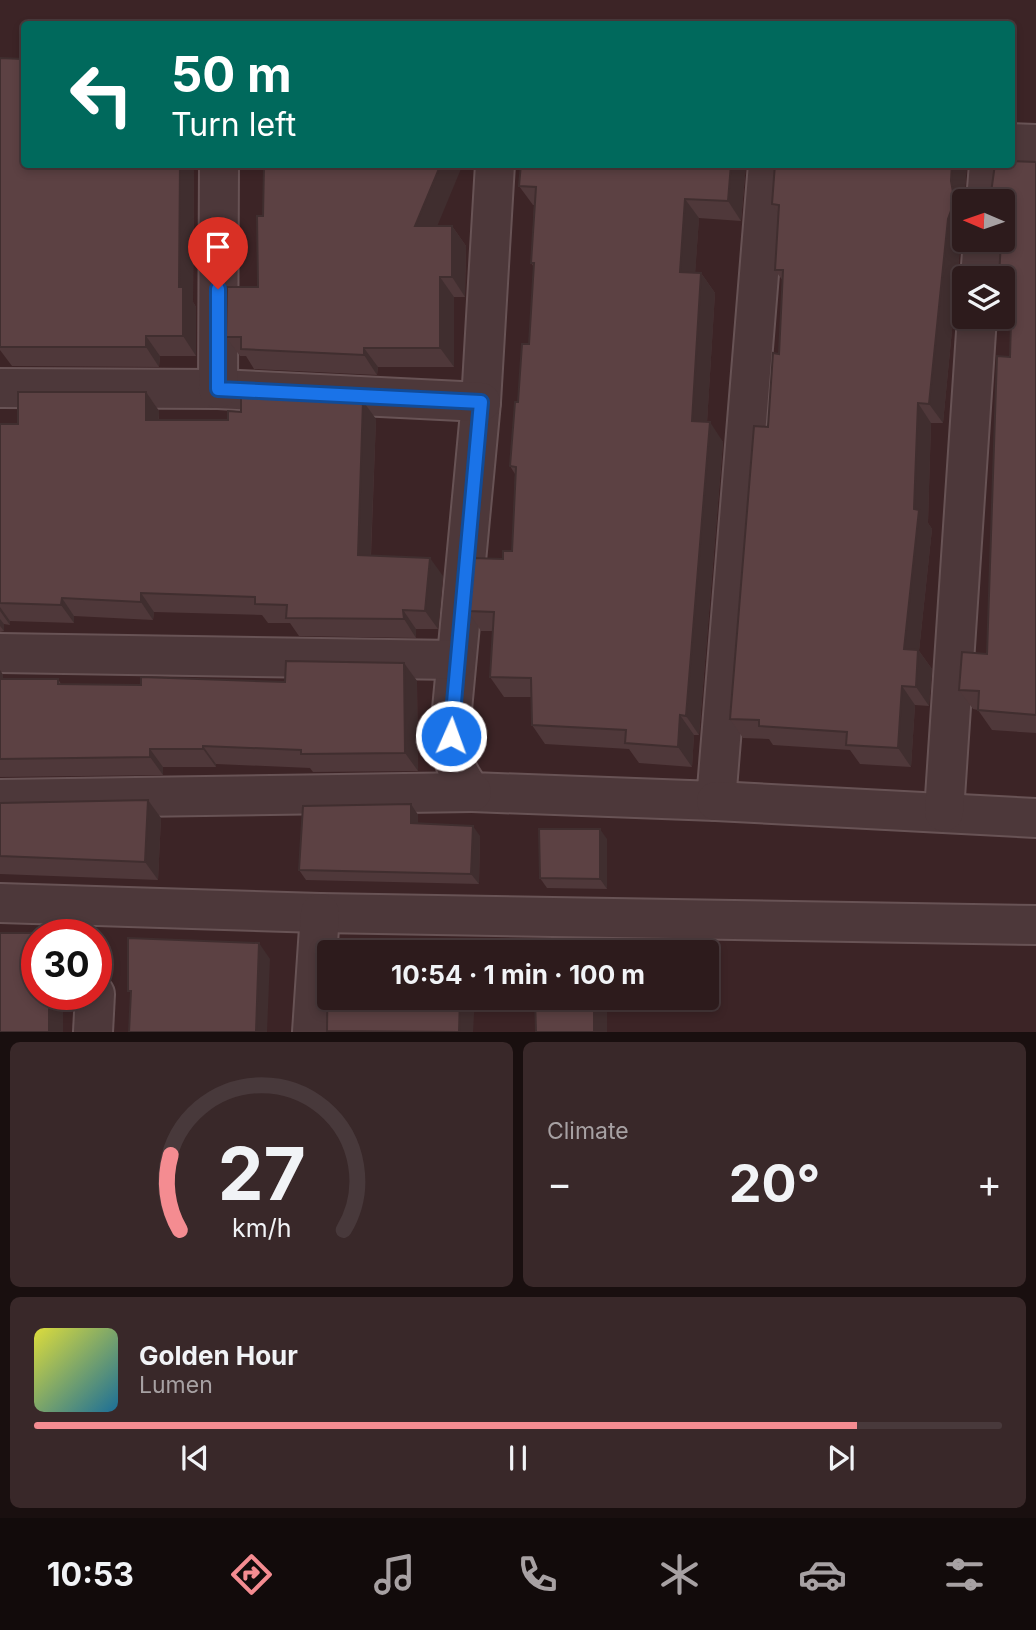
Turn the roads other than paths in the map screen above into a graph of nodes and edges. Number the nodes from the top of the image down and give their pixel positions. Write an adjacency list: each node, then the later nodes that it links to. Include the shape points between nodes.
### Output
1 (1015, 143): 2 (street)
2 (1036, 144)
3 (219, 168): 10 (street)
4 (495, 168): 11 (street)
5 (768, 168): 16 (street)
6 (989, 168): 7 (street)
7 (987, 189)
8 (976, 329): 17 (street)
9 (0, 388): 10 (street)
10 (218, 389): 11 (street)
11 (481, 402): 13 (street)
12 (0, 653): 13 (street)
13 (456, 660): 14 (street, via 451,751 457,774)
14 (472, 792): 15 (street); 16 (street)
15 (0, 799)
16 (716, 801): 17 (street)
17 (944, 812): 18 (street)
18 (1036, 818)
19 (0, 903): 21 (street)
20 (320, 913): 22 (street); 23 (street); 26 (street)
21 (91, 919)
22 (112, 920)
23 (1036, 925)
24 (94, 1010): 25 (street)
25 (93, 1031)
26 (312, 1031)

